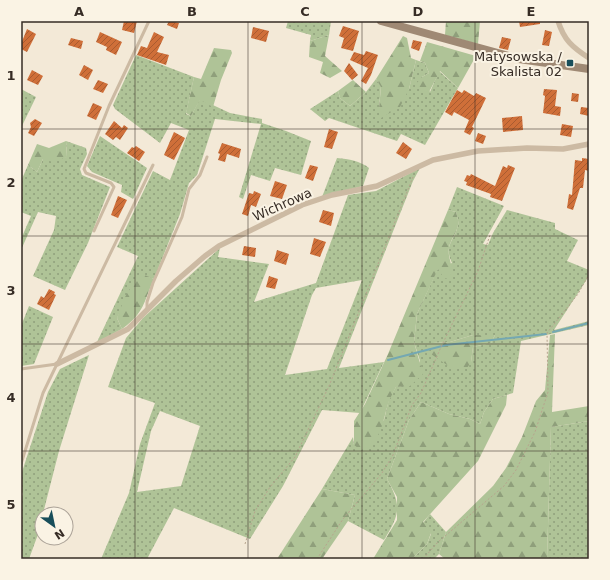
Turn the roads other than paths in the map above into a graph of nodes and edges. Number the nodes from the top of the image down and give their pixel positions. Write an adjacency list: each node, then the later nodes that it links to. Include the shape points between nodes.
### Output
1 (149, 21): 9 (lane, via 109,106 84,169 86,173 111,183 114,187)
2 (381, 21): 5 (street, via 518,59)
3 (558, 21): 4 (street, via 562,36)
4 (589, 58)
5 (589, 69)
6 (589, 144): 10 (street, Wichrowa, via 563,149 527,148 478,152 433,160 377,186 332,195 302,205 219,246)
7 (208, 157): 10 (lane, via 190,189 182,217 153,284)
8 (153, 165): 11 (lane)
9 (94, 231)
10 (147, 309): 11 (street, Wichrowa, via 128,328)
11 (57, 364): 12 (lane, Wichrowa); 13 (lane, via 43,393)
12 (21, 369)
13 (21, 464)

